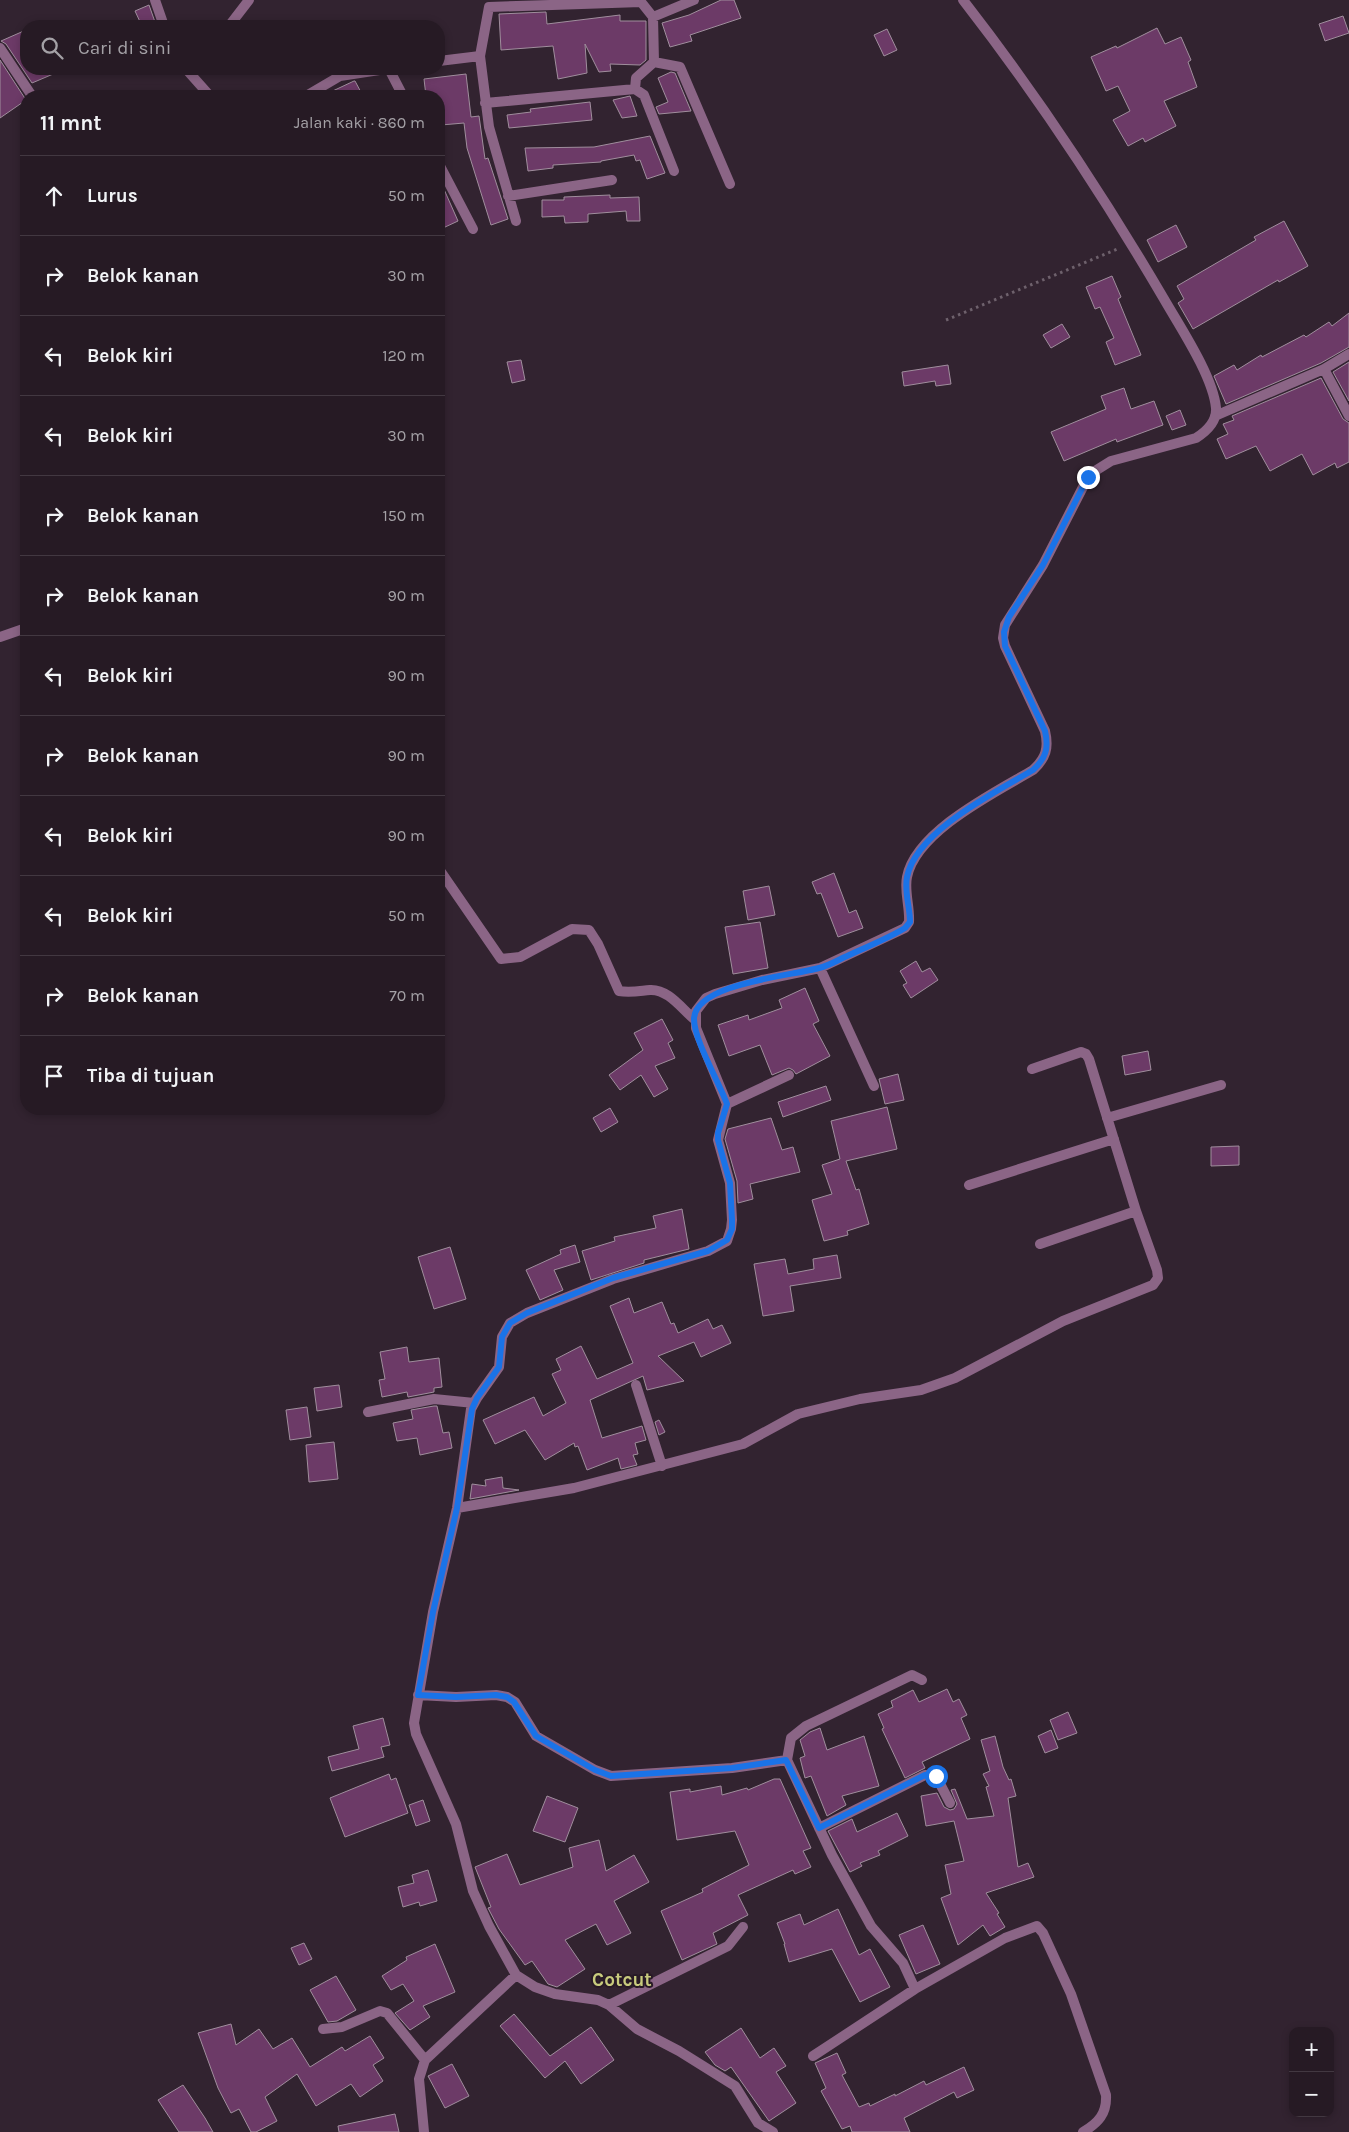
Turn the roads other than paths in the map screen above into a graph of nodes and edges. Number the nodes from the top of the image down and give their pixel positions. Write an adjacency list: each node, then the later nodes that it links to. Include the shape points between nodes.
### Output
1 (155, 0): 9 (street)
2 (249, 0): 10 (street)
3 (694, 0): 8 (street)
4 (963, 0): 33 (street, via 1050,119 1132,243 1196,355 1212,392)
5 (642, 1): 6 (street); 8 (street)
6 (566, 2): 7 (street)
7 (489, 3): 12 (street)
8 (653, 17): 14 (street)
9 (162, 20)
10 (234, 20)
11 (0, 48): 19 (street)
12 (480, 56): 13 (street); 23 (street)
13 (445, 60)
14 (654, 62): 18 (street, via 636,78); 27 (street, via 680,67)
15 (194, 75): 20 (street)
16 (347, 75): 21 (street)
17 (391, 75): 22 (street)
18 (635, 89): 23 (street); 24 (street, via 644,94)
19 (28, 90)
20 (205, 90)
21 (316, 90)
22 (400, 90)
23 (486, 103): 28 (street, via 489,127)
24 (674, 171)
25 (445, 175): 30 (street)
26 (612, 180): 28 (street)
27 (730, 184)
28 (508, 196): 29 (street)
29 (516, 220)
30 (473, 229)
31 (1349, 354): 32 (street)
32 (1324, 369): 33 (street); 34 (street)
33 (1215, 416): 38 (street, via 1205,432 1196,438 1111,461 1088,477 1043,565 1009,617 1004,632 1005,646 1048,741 1041,762 944,825 927,843 911,865 906,881 910,922 905,928)
34 (1349, 416)
35 (20, 630): 36 (street)
36 (0, 637)
37 (445, 878): 39 (street, via 501,959 520,956 572,929 589,930 619,991 667,993)
38 (820, 968): 39 (street, via 716,994 700,1004); 43 (street)
39 (694, 1019): 44 (street, via 700,1043)
40 (1032, 1069): 45 (street, via 1081,1052 1086,1054)
41 (789, 1075): 44 (street)
42 (1221, 1085): 45 (street)
43 (874, 1086)
44 (727, 1104): 51 (street, via 718,1133 730,1183 732,1229 727,1240 708,1251 613,1278 517,1318 502,1337 496,1374)
45 (1107, 1118): 46 (street)
46 (1114, 1139): 47 (street); 48 (street)
47 (969, 1185)
48 (1136, 1211): 49 (street); 53 (street, via 1157,1270 1158,1278 1153,1285 1063,1321 954,1378 922,1390 860,1399 798,1414 743,1444)
49 (1040, 1244)
50 (636, 1385): 53 (street)
51 (474, 1403): 52 (street, via 434,1399); 54 (street)
52 (368, 1412)
53 (662, 1466): 54 (street, via 566,1490)
54 (457, 1508): 56 (street)
55 (922, 1680): 57 (street, via 912,1674 806,1726 791,1738)
56 (418, 1695): 57 (street, via 507,1697 514,1702 536,1736 611,1776 732,1768); 61 (street, via 414,1717 416,1734 456,1824 473,1891)
57 (786, 1760): 59 (street)
58 (950, 1803): 59 (street, via 936,1776 925,1775)
59 (819, 1828): 62 (street, via 871,1926 903,1963)
60 (743, 1927): 63 (street, via 728,1946)
61 (516, 1975): 63 (street, via 555,1994 598,2000); 66 (street)
62 (915, 1988): 65 (street); 69 (street, via 1006,1938 1032,1927 1040,1928 1071,1994 1106,2096 1103,2116)
63 (609, 2005): 68 (street, via 637,2029 735,2086 758,2123)
64 (323, 2029): 66 (street, via 342,2027 380,2011 387,2013)
65 (813, 2056)
66 (425, 2060): 67 (street, via 419,2078)
67 (424, 2132)
68 (773, 2132)
69 (1083, 2132)

